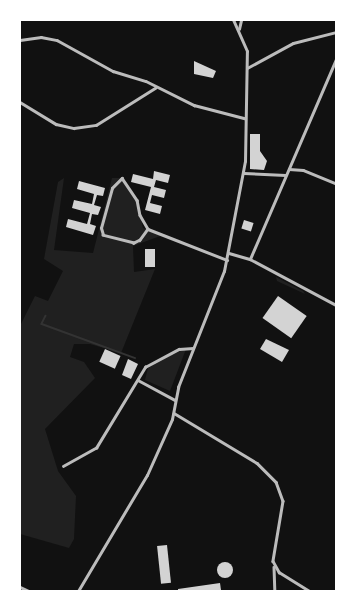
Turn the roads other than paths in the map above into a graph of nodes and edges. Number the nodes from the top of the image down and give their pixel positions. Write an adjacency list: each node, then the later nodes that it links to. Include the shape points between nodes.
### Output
1 (233, 20): 3 (street)
2 (241, 20): 3 (street)
3 (239, 29): 7 (street, via 247,51)
4 (336, 32): 7 (street, via 287,45)
5 (20, 40): 8 (street, via 41,37 57,40 113,71)
6 (336, 60): 11 (street)
7 (247, 68): 10 (street)
8 (154, 88): 9 (street, via 96,125 74,128 56,124); 10 (street, via 194,105)
9 (20, 102)
10 (244, 118): 12 (street)
11 (289, 169): 13 (street); 14 (street, via 304,170)
12 (244, 173): 13 (street); 16 (street)
13 (285, 175): 17 (street)
14 (336, 182)
15 (148, 229): 15 (street, via 140,216 137,200 122,178 112,188 101,228 103,235 134,243); 18 (street)
16 (229, 253): 17 (street); 18 (street)
17 (250, 259): 19 (street)
18 (227, 260): 20 (street)
19 (336, 304)
20 (193, 348): 21 (street, via 178,349 152,362); 22 (street)
21 (138, 380): 22 (street); 24 (street, via 96,448)
22 (175, 400): 23 (street)
23 (174, 413): 25 (street, via 257,464 276,482 283,501 272,558); 28 (street, via 136,499)
24 (63, 466)
25 (274, 567): 29 (street); 30 (street)
26 (20, 588): 27 (street)
27 (29, 591)
28 (78, 591)
29 (275, 591)
30 (310, 591)

